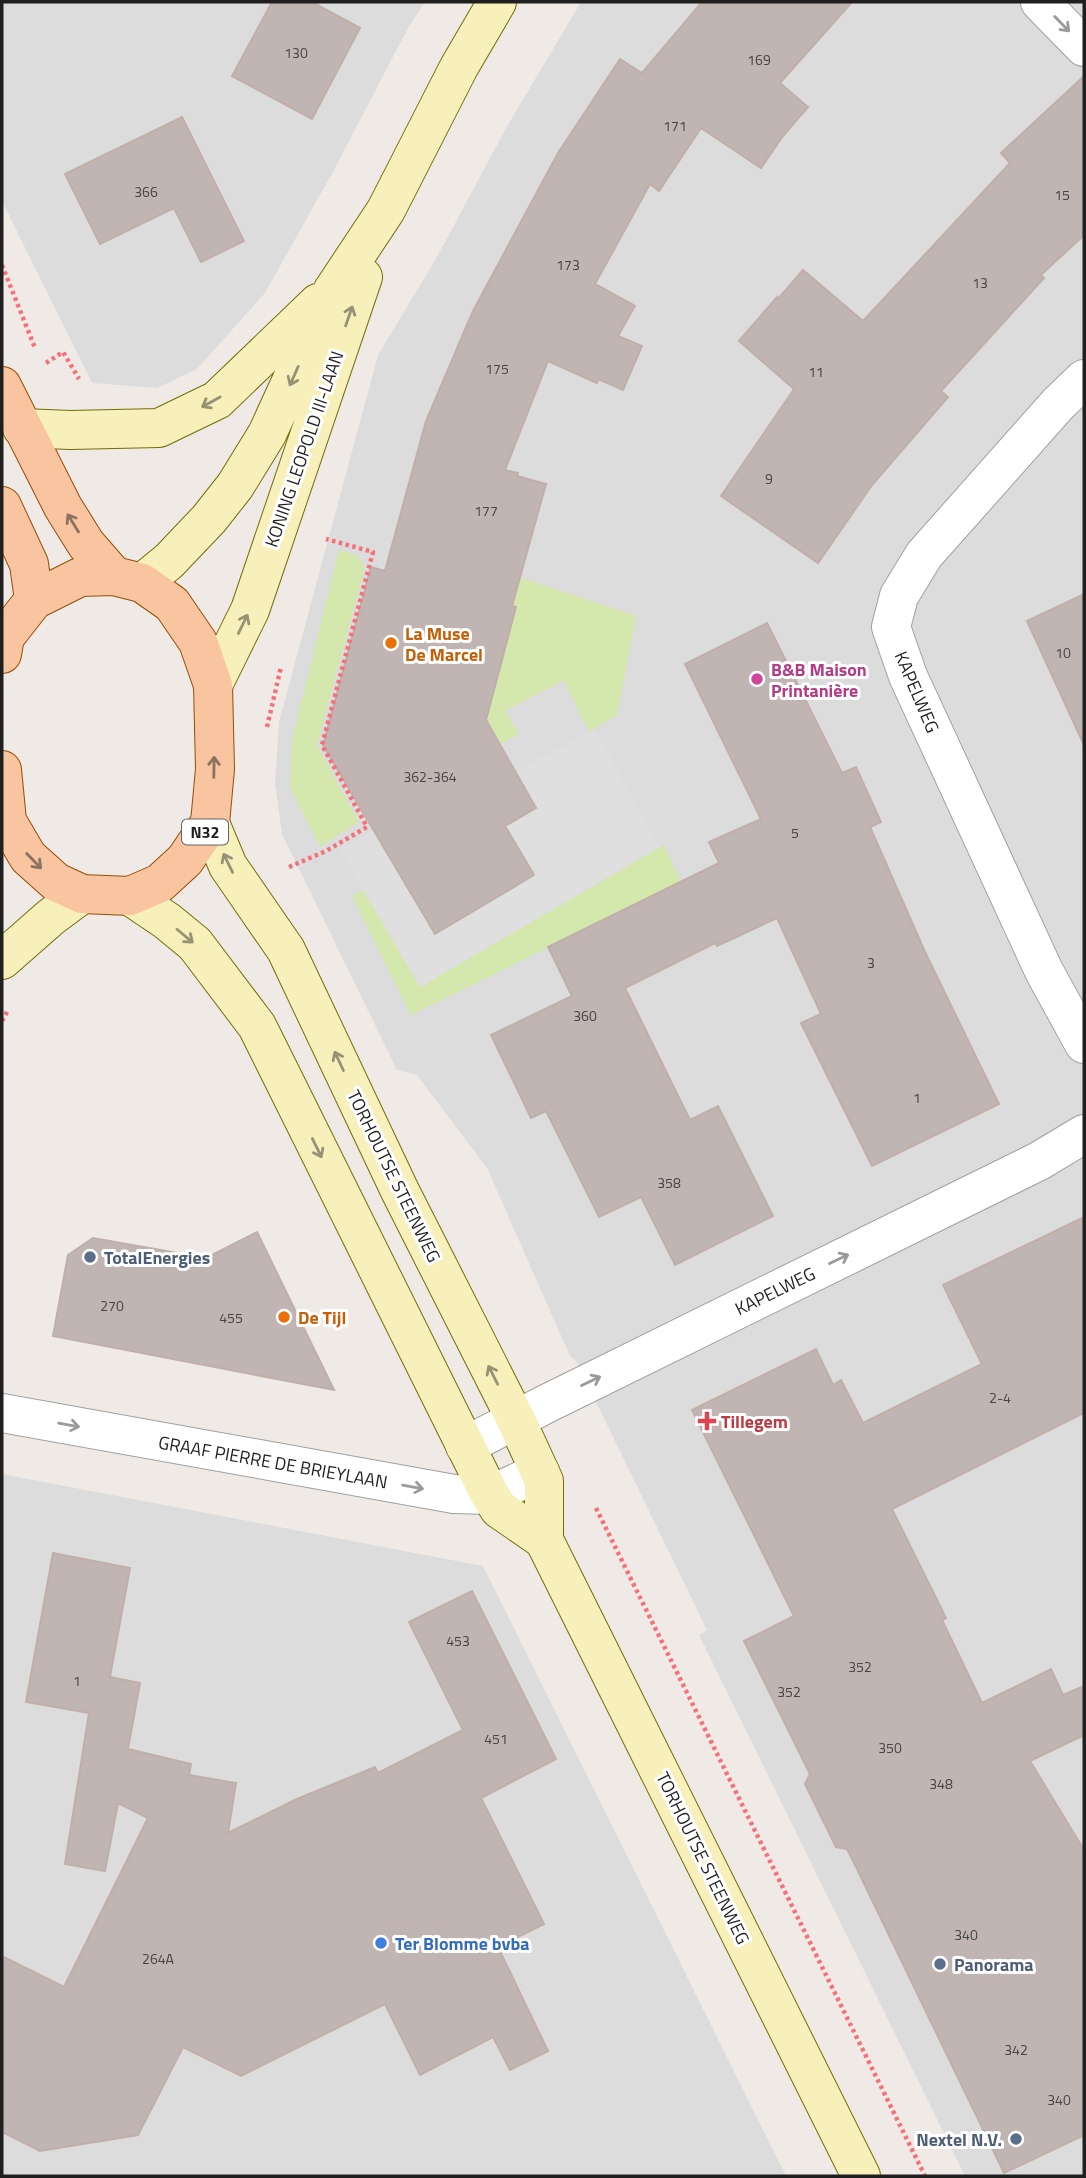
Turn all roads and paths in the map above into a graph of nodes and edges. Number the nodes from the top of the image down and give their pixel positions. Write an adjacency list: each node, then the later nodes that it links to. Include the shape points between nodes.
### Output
1 (497, 2): 4 (main road, KONING LEOPOLD III-LAAN)
2 (1040, 2): 3 (street, one-way to 3)
3 (1084, 47)
4 (386, 210): 5 (main road, KONING LEOPOLD III-LAAN); 14 (main road, KONING LEOPOLD III-LAAN, one-way to 4, via 250,610)
5 (332, 290): 8 (main road, one-way to 8, via 217,400 159,428); 11 (main road, KONING LEOPOLD III-LAAN, one-way to 11, via 267,435 235,486 169,561)
6 (1084, 379): 24 (street, KAPELWEG, via 924,555 899,596 891,627 908,676 1044,971)
7 (2, 386): 8 (main road, N32)
8 (22, 428): 11 (main road, N32, one-way to 8, via 86,544)
9 (2, 506): 12 (main road, via 29,564)
10 (315, 536): 18 (path, via 373,552 322,745 368,829)
11 (128, 580): 12 (main road, via 80,577); 14 (main road, N32, via 172,604 198,642)
12 (34, 600): 13 (main road, via 5,637)
13 (2, 654)
14 (213, 685): 17 (main road, N32, one-way to 14, via 215,769)
15 (2, 770): 16 (main road, N32)
16 (2, 778): 19 (main road, N32, one-way to 19, via 7,821 29,857 56,882)
17 (210, 823): 20 (main road, N32, via 168,876); 27 (main road, TORHOUTSE STEENWEG / N32, one-way to 17, via 400,1191 286,950 228,866)
18 (284, 870)
19 (82, 894): 20 (main road, N32); 21 (main road)
20 (130, 895): 28 (main road, TORHOUTSE STEENWEG / N32, one-way to 28, via 195,944 257,1026)
21 (2, 960)
22 (13, 1000): 23 (path)
23 (2, 1021)
24 (1084, 1044)
25 (1077, 1138): 27 (street, KAPELWEG, one-way to 25)
26 (2, 1413): 30 (street, GRAAF PIERRE DE BRIEYLAAN, one-way to 30, via 454,1494)
27 (516, 1420): 28 (street, KAPELWEG); 29 (main road, TORHOUTSE STEENWEG / N32)
28 (465, 1446): 30 (main road, TORHOUTSE STEENWEG / N32)
29 (540, 1472): 30 (street, GRAAF PIERRE DE BRIEYLAAN); 31 (main road, TORHOUTSE STEENWEG / N32)
30 (490, 1495): 31 (main road, TORHOUTSE STEENWEG / N32, via 499,1509)
31 (544, 1540): 32 (main road, TORHOUTSE STEENWEG / N32)
32 (861, 2176)

